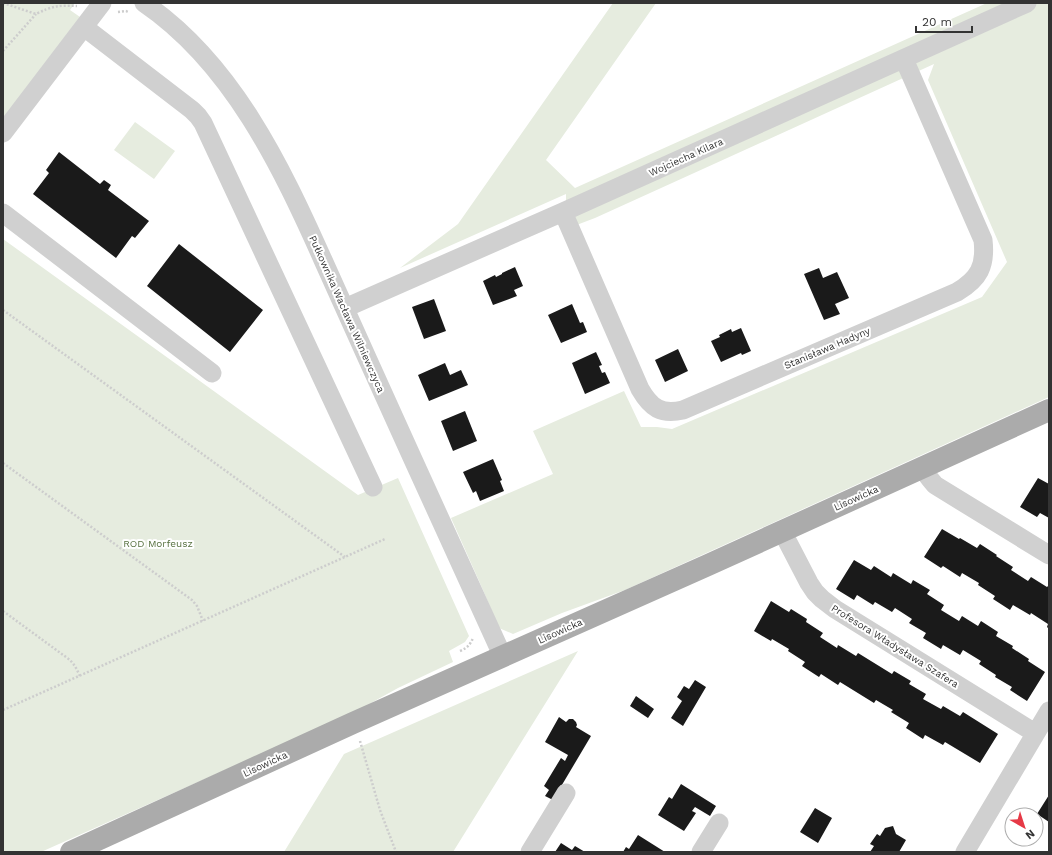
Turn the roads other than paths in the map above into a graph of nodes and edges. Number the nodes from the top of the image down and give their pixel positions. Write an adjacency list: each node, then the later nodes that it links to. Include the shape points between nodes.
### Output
1 (1027, 3): 5 (street, Wojciecha Kilara)
2 (138, 9): 9 (street, Pułkownika Wacława Wilniewczyca, via 161,15 193,44 238,100 279,167)
3 (108, 10): 4 (street)
4 (84, 28): 6 (street); 13 (street, via 192,110 203,123)
5 (904, 59): 7 (street, Wojciecha Kilara); 7 (street, Stanisława Hadyny, via 983,240 984,260 980,270 974,279 957,292 683,410 667,412 658,410 650,404 640,389)
6 (3, 133)
7 (563, 212): 9 (street, Wojciecha Kilara)
8 (3, 213): 10 (street)
9 (345, 308): 16 (street, Pułkownika Wacława Wilniewczyca)
10 (212, 373)
11 (1049, 410): 12 (main road, Lisowicka)
12 (922, 468): 14 (main road, Lisowicka); 15 (street, via 935,485)
13 (374, 487)
14 (782, 531): 16 (main road, Lisowicka); 18 (street, Profesora Władysława Szafera, via 809,583 822,599)
15 (1049, 555)
16 (502, 656): 21 (main road, Lisowicka)
17 (1049, 711): 18 (street)
18 (1035, 733): 24 (street)
19 (566, 793): 22 (street)
20 (719, 823): 23 (street)
21 (71, 852)
22 (530, 852)
23 (701, 852)
24 (965, 852)

